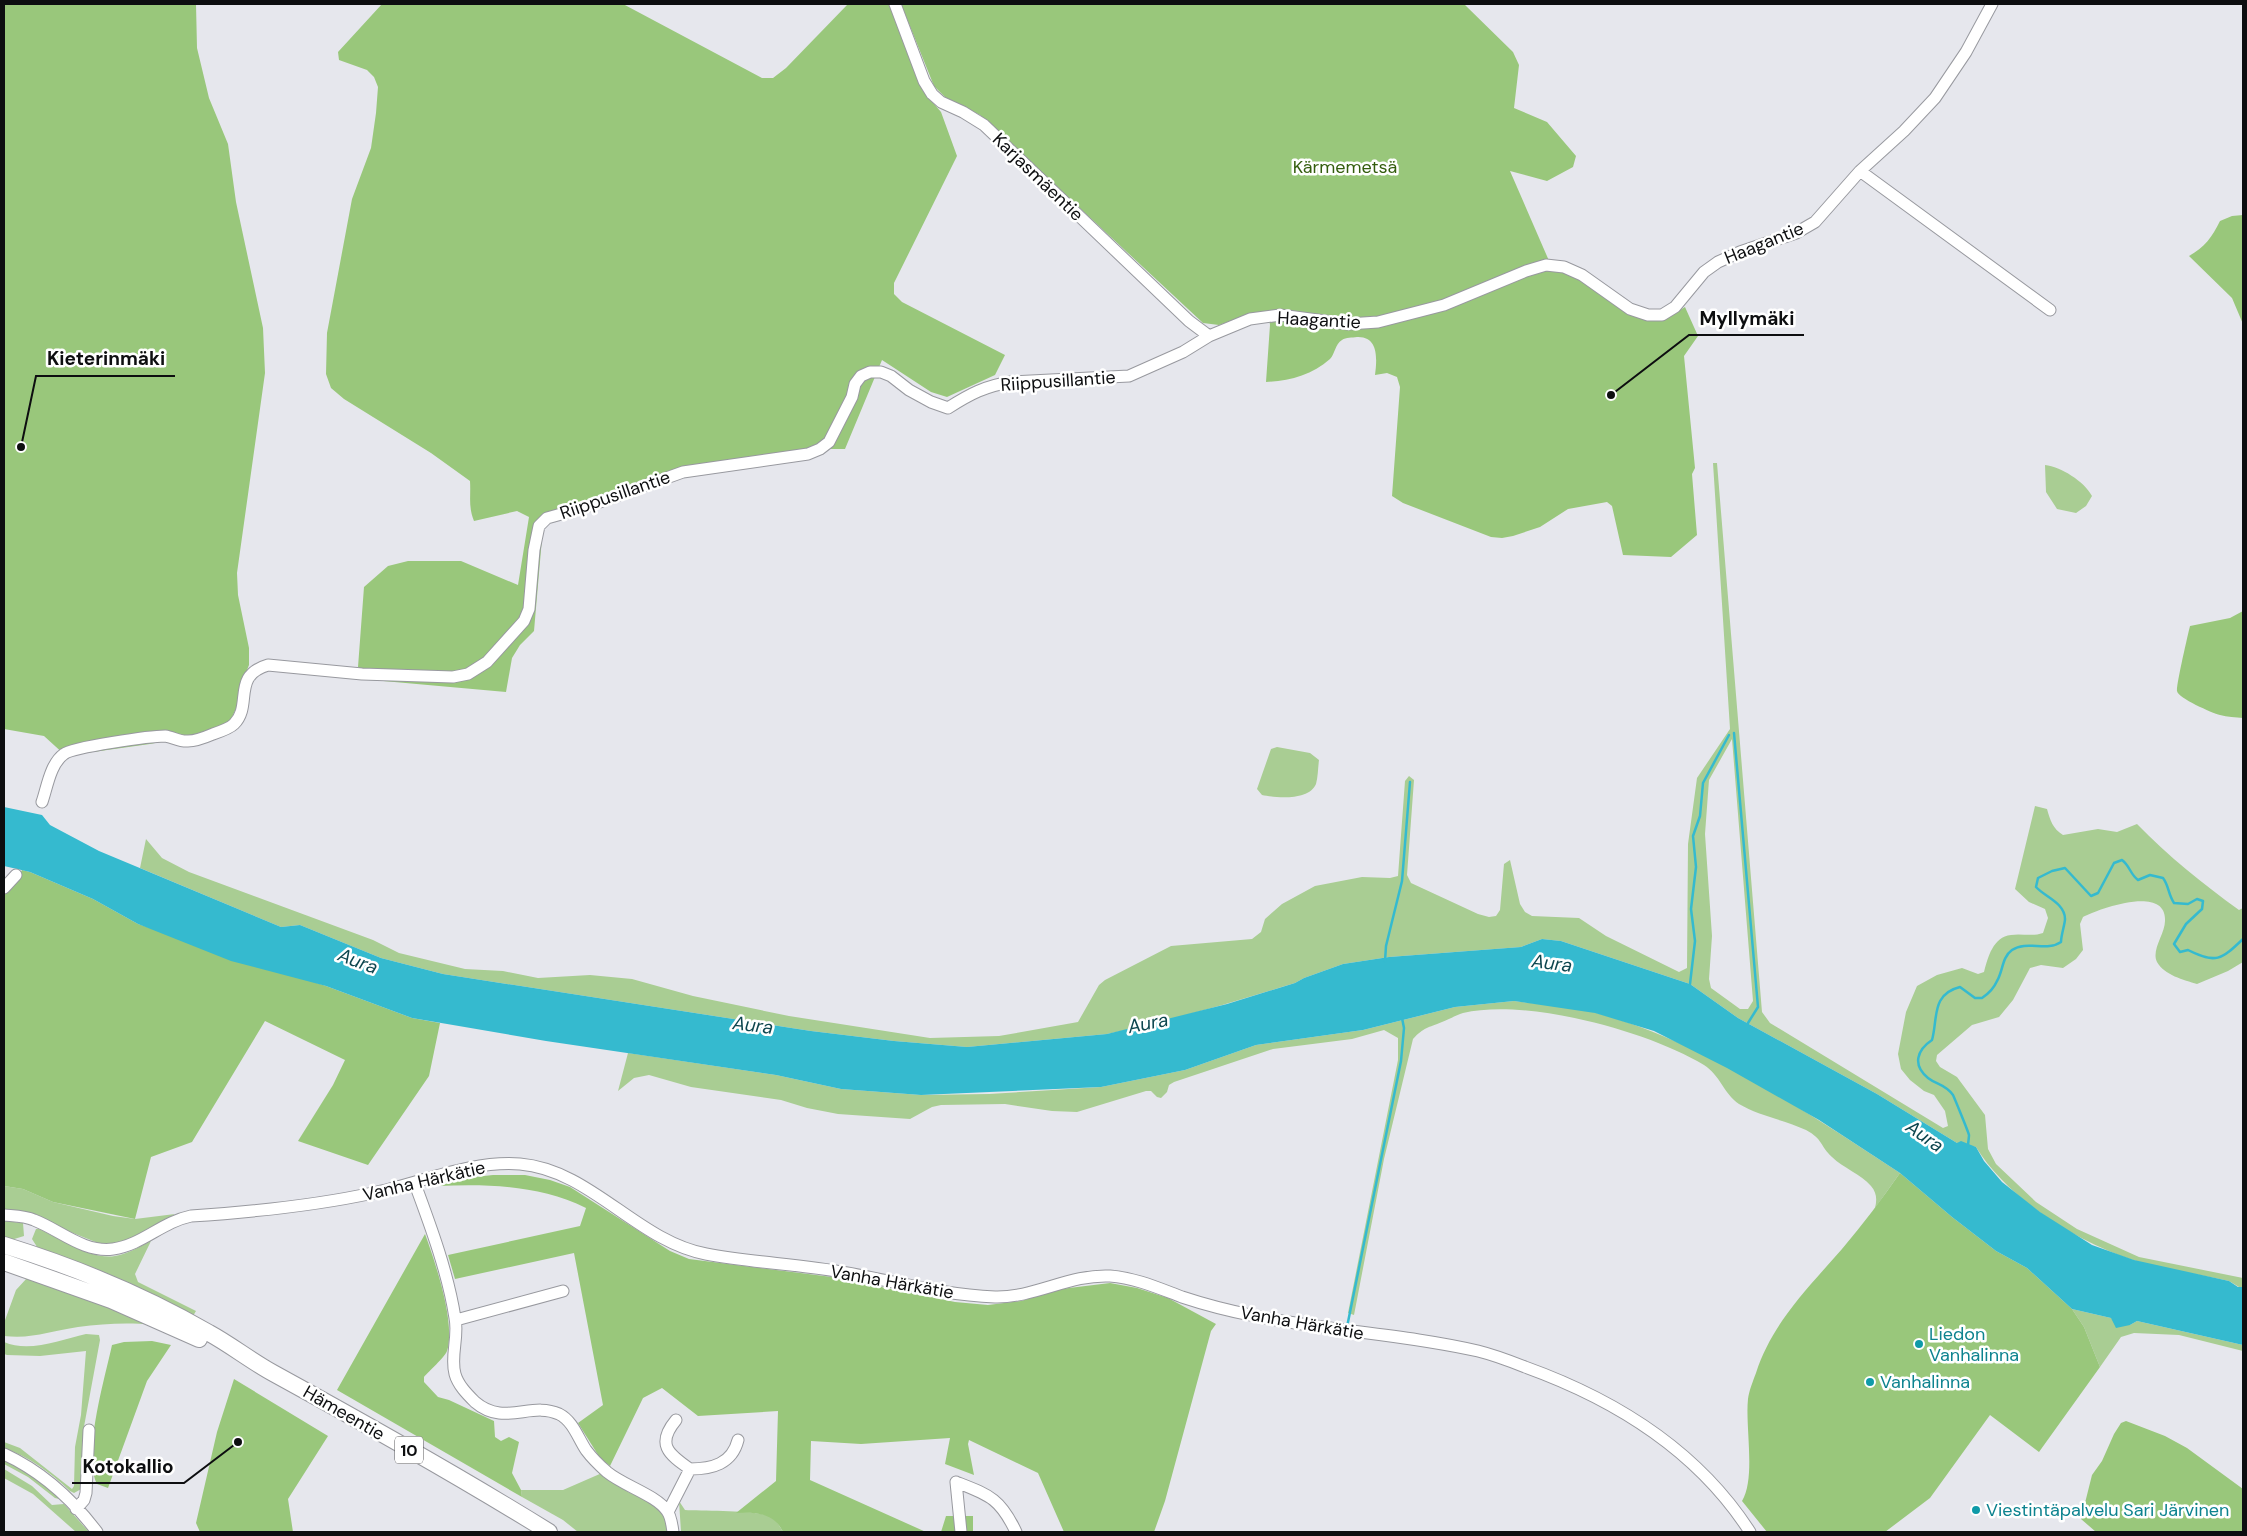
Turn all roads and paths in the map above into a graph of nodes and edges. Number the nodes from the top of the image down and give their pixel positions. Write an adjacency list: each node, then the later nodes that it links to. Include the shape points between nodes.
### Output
1 (895, 4): 5 (street, Karjasmäentie, via 932,94 984,125 1189,321)
2 (1992, 4): 3 (street, Haagantie, via 1966,52 1935,98)
3 (1860, 171): 4 (street); 5 (street, Haagantie, via 1815,222 1796,233 1718,262 1704,272 1675,307 1662,315 1648,315 1630,308 1582,274 1546,265 1444,304 1378,322 1348,324 1280,315 1250,319)
4 (2050, 310)
5 (1209, 336): 6 (street, Riippusillantie, via 1183,352 1129,376 1011,382 978,390 948,408 909,390 891,376 870,372 861,376 829,442 820,449 808,454 683,472 547,518 539,526 529,609 524,621 487,662 468,674 453,677 268,666 257,669 246,683 242,708 234,724 187,741 165,736 94,746 64,754 55,764)
6 (42, 802)
7 (16, 875): 8 (street)
8 (4, 888)
9 (415, 1184): 10 (street, Vanha Härkätie, via 343,1199 178,1219 138,1242 110,1250 77,1243 31,1219); 14 (street, via 439,1254); 28 (street, Vanha Härkätie, via 483,1164 518,1164 543,1168 569,1179 677,1246 703,1254 844,1272 918,1288 1001,1297 1074,1278 1109,1276 1142,1282 1183,1297 1257,1316 1323,1329 1479,1351 1548,1375 1598,1398 1674,1447 1733,1505)
10 (4, 1215)
11 (4, 1245): 15 (highway, Hämeentie / 10, via 115,1285 210,1333)
12 (4, 1262): 15 (highway, Hämeentie / 10, via 111,1300)
13 (562, 1291): 14 (street)
14 (456, 1320): 22 (street, via 458,1334 454,1371 461,1388 474,1401 494,1412 509,1414 540,1410 558,1414 567,1420 587,1451 605,1470 619,1482 659,1502)
15 (269, 1370): 24 (highway, Hämeentie / 10)
16 (676, 1420): 20 (street, via 665,1438 666,1448)
17 (89, 1430): 21 (street, via 86,1493)
18 (738, 1440): 20 (street, via 736,1451 730,1458 712,1467)
19 (4, 1454): 21 (street, via 42,1475)
20 (690, 1469): 22 (street)
21 (76, 1509): 23 (street)
22 (668, 1512): 25 (street)
23 (97, 1532)
24 (549, 1532)
25 (673, 1532)
26 (961, 1532): 27 (street, via 956,1482 995,1501 1007,1512)
27 (1016, 1532)
28 (1750, 1532)

